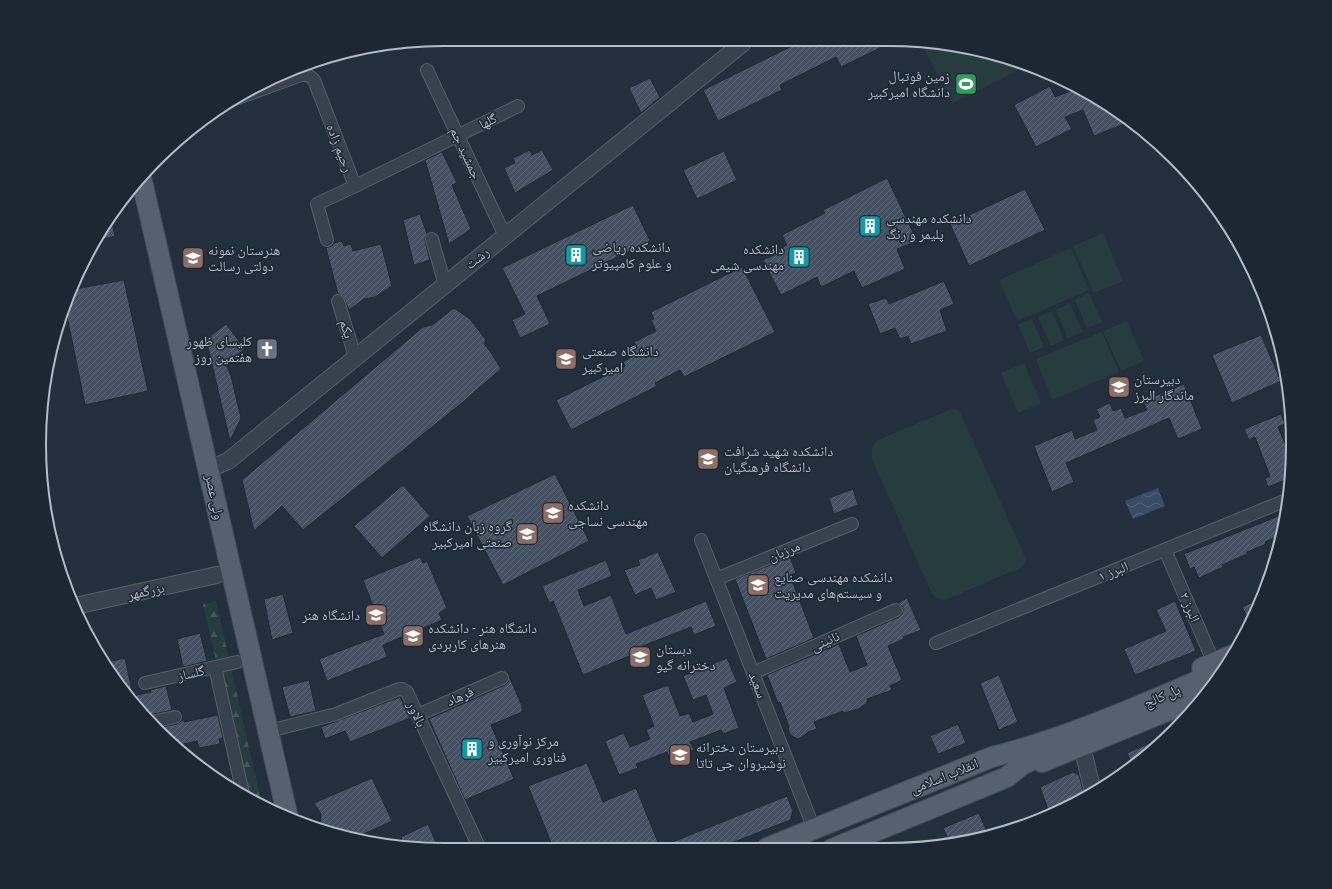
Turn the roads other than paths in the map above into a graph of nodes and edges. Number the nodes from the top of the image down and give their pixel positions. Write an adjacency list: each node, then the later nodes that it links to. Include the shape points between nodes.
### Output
1 (738, 46): 8 (street, رشت)
2 (427, 70): 5 (street, جمشید جم)
3 (268, 87): 7 (street, رحیم زاده, via 305,74 314,80)
4 (518, 106): 5 (street, گلها)
5 (458, 136): 7 (street, رحیم زاده); 8 (street, جمشید جم)
6 (143, 185): 14 (main road, ولی عصر)
7 (355, 186): 10 (street, via 317,204)
8 (505, 236): 11 (street, رشت)
9 (432, 239): 11 (street)
10 (327, 240)
11 (445, 285): 13 (street, رشت)
12 (338, 301): 13 (street, یکم)
13 (355, 357): 14 (street, رشت, via 228,461)
14 (209, 469): 19 (main road, ولی عصر)
15 (1282, 502): 18 (street, البرز ۱)
16 (852, 524): 20 (street, مرزبان)
17 (701, 540): 20 (street, سعید)
18 (1165, 550): 23 (street, البرز ۱); 26 (street, البرز ۲)
19 (224, 573): 21 (street, بزرگمهر); 36 (main road, ولی عصر)
20 (716, 579): 27 (street, سعید)
21 (80, 605)
22 (896, 610): 27 (street, نائینی)
23 (936, 643)
24 (237, 662): 25 (street, گلساز)
25 (216, 667): 29 (street, گلساز); 41 (street)
26 (1218, 667): 33 (main road, پل کالج); 38 (main road, via 1025,740)
27 (753, 673): 43 (street, سعید)
28 (502, 678): 32 (street, فرهاد)
29 (145, 683)
30 (1202, 689): 33 (main road, پل کالج)
31 (1192, 701): 37 (main road)
32 (418, 715): 36 (street, بالاور, via 407,692 399,689 336,714); 44 (street, بالاور)
33 (1127, 716): 38 (main road, انقلاب اسلامی); 39 (main road, انقلاب اسلامی, via 1024,764)
34 (175, 717): 35 (street)
35 (158, 721)
36 (268, 731): 42 (main road, ولی عصر)
37 (1082, 746): 39 (main road); 40 (street)
38 (992, 757): 43 (main road, انقلاب اسلامی)
39 (1007, 777): 46 (main road, انقلاب اسلامی)
40 (1092, 787)
41 (242, 788)
42 (286, 810)
43 (814, 829): 45 (main road, انقلاب اسلامی)
44 (477, 843)
45 (779, 843)
46 (847, 843)

